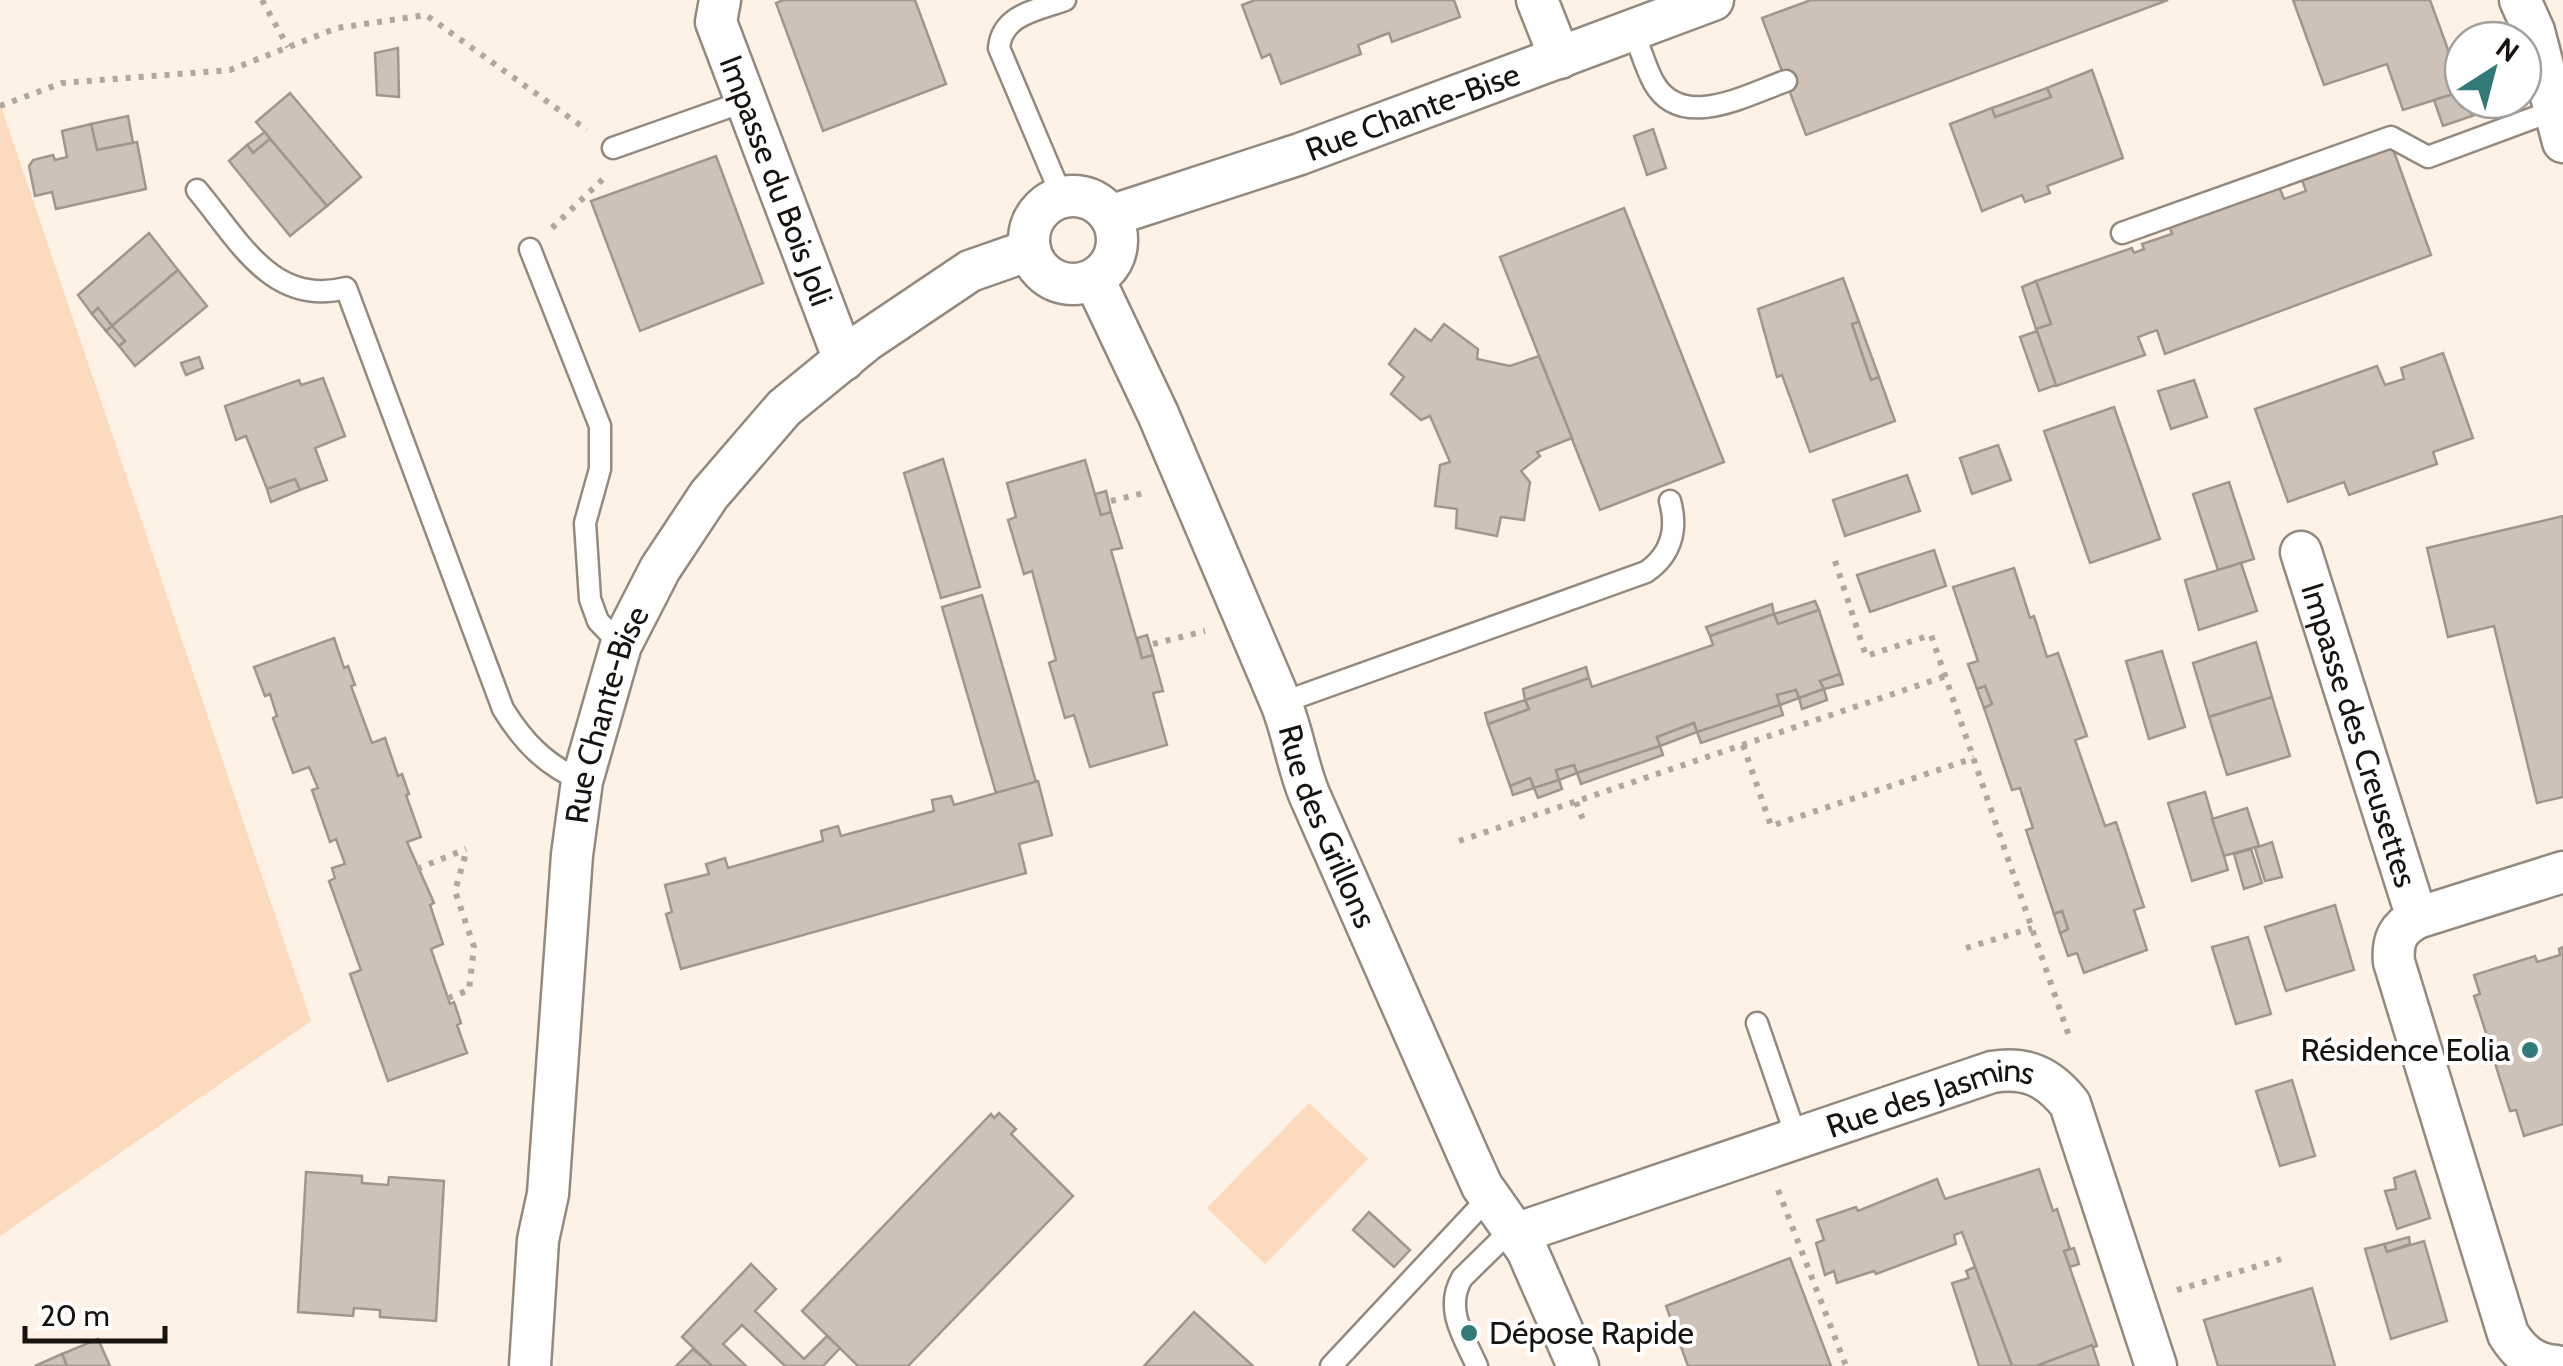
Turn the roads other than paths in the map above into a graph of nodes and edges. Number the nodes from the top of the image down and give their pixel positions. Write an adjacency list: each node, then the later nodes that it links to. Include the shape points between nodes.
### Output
1 (720, 0): 9 (street, Impasse du Bois Joli, via 716,22)
2 (1065, 0): 13 (lane, via 1012,20 1000,48)
3 (1537, 0): 7 (street)
4 (1713, 0): 6 (street, Rue Chante-Bise)
5 (2531, 10): 10 (street)
6 (1633, 30): 7 (street, Rue Chante-Bise); 8 (lane, via 1656,85 1680,104 1709,108)
7 (1560, 58): 14 (street, Rue Chante-Bise)
8 (1786, 80)
9 (746, 100): 11 (lane); 19 (street, Impasse du Bois Joli)
10 (2559, 126): 15 (lane, via 2428,156 2391,137)
11 (613, 148)
12 (197, 190): 24 (lane, via 267,273 285,285 304,292 346,288 504,709 545,762)
13 (1062, 197): 14 (street, via 1090,199); 17 (street, via 1039,211)
14 (1110, 216): 18 (street, via 1117,247)
15 (2122, 233)
16 (530, 250): 22 (lane, via 600,426 600,469 585,524 590,598 598,621)
17 (1030, 250): 18 (street, via 1059,283); 19 (street, Rue Chante-Bise, via 970,271)
18 (1094, 279): 23 (street, Rue des Grillons)
19 (844, 360): 22 (street, Rue Chante-Bise, via 784,408 710,495 660,569)
20 (1670, 501): 23 (lane, via 1671,542 1646,572)
21 (2302, 552): 26 (street, Impasse des Creusettes)
22 (621, 645): 24 (street, Rue Chante-Bise)
23 (1281, 703): 29 (street, Rue des Grillons, via 1309,794)
24 (582, 781): 30 (street, Rue Chante-Bise)
25 (2563, 872): 26 (street, Impasse des Creusettes)
26 (2418, 918): 35 (street, Impasse des Creusettes, via 2397,934 2394,962 2508,1334 2523,1354)
27 (1757, 1023): 28 (lane)
28 (1780, 1144): 29 (street, Rue des Jasmins); 34 (street, Rue des Jasmins, via 1992,1072 2042,1076 2070,1104)
29 (1507, 1219): 31 (lane); 32 (lane, via 1456,1288 1454,1313); 33 (street, Rue des Grillons)
30 (530, 1366)
31 (1331, 1366)
32 (1477, 1366)
33 (1578, 1366)
34 (2156, 1366)
35 (2556, 1366)

